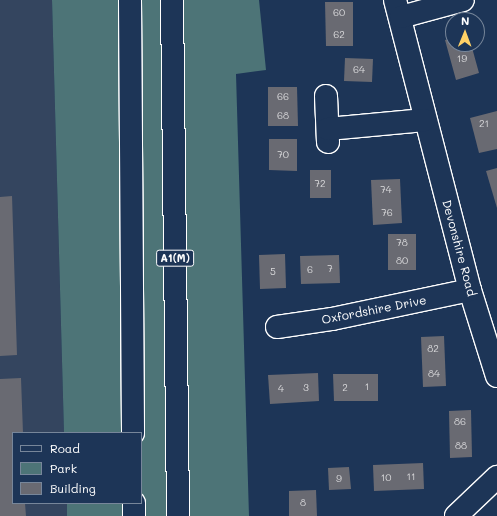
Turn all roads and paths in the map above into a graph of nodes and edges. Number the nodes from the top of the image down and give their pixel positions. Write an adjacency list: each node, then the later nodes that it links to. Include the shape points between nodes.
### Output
1 (130, 0): 10 (main road)
2 (172, 0): 14 (main road, A1(M))
3 (463, 0): 4 (main road)
4 (398, 8): 6 (main road, Devonshire Road)
5 (326, 96): 6 (main road, via 328,136)
6 (425, 120): 7 (main road, Devonshire Road)
7 (470, 290): 8 (main road, Oxfordshire Drive, via 332,319); 9 (main road, Devonshire Road)
8 (277, 327)
9 (497, 376)
10 (133, 432)
11 (497, 477): 15 (main road)
12 (134, 504): 13 (main road)
13 (134, 516)
14 (178, 516)
15 (456, 516)

